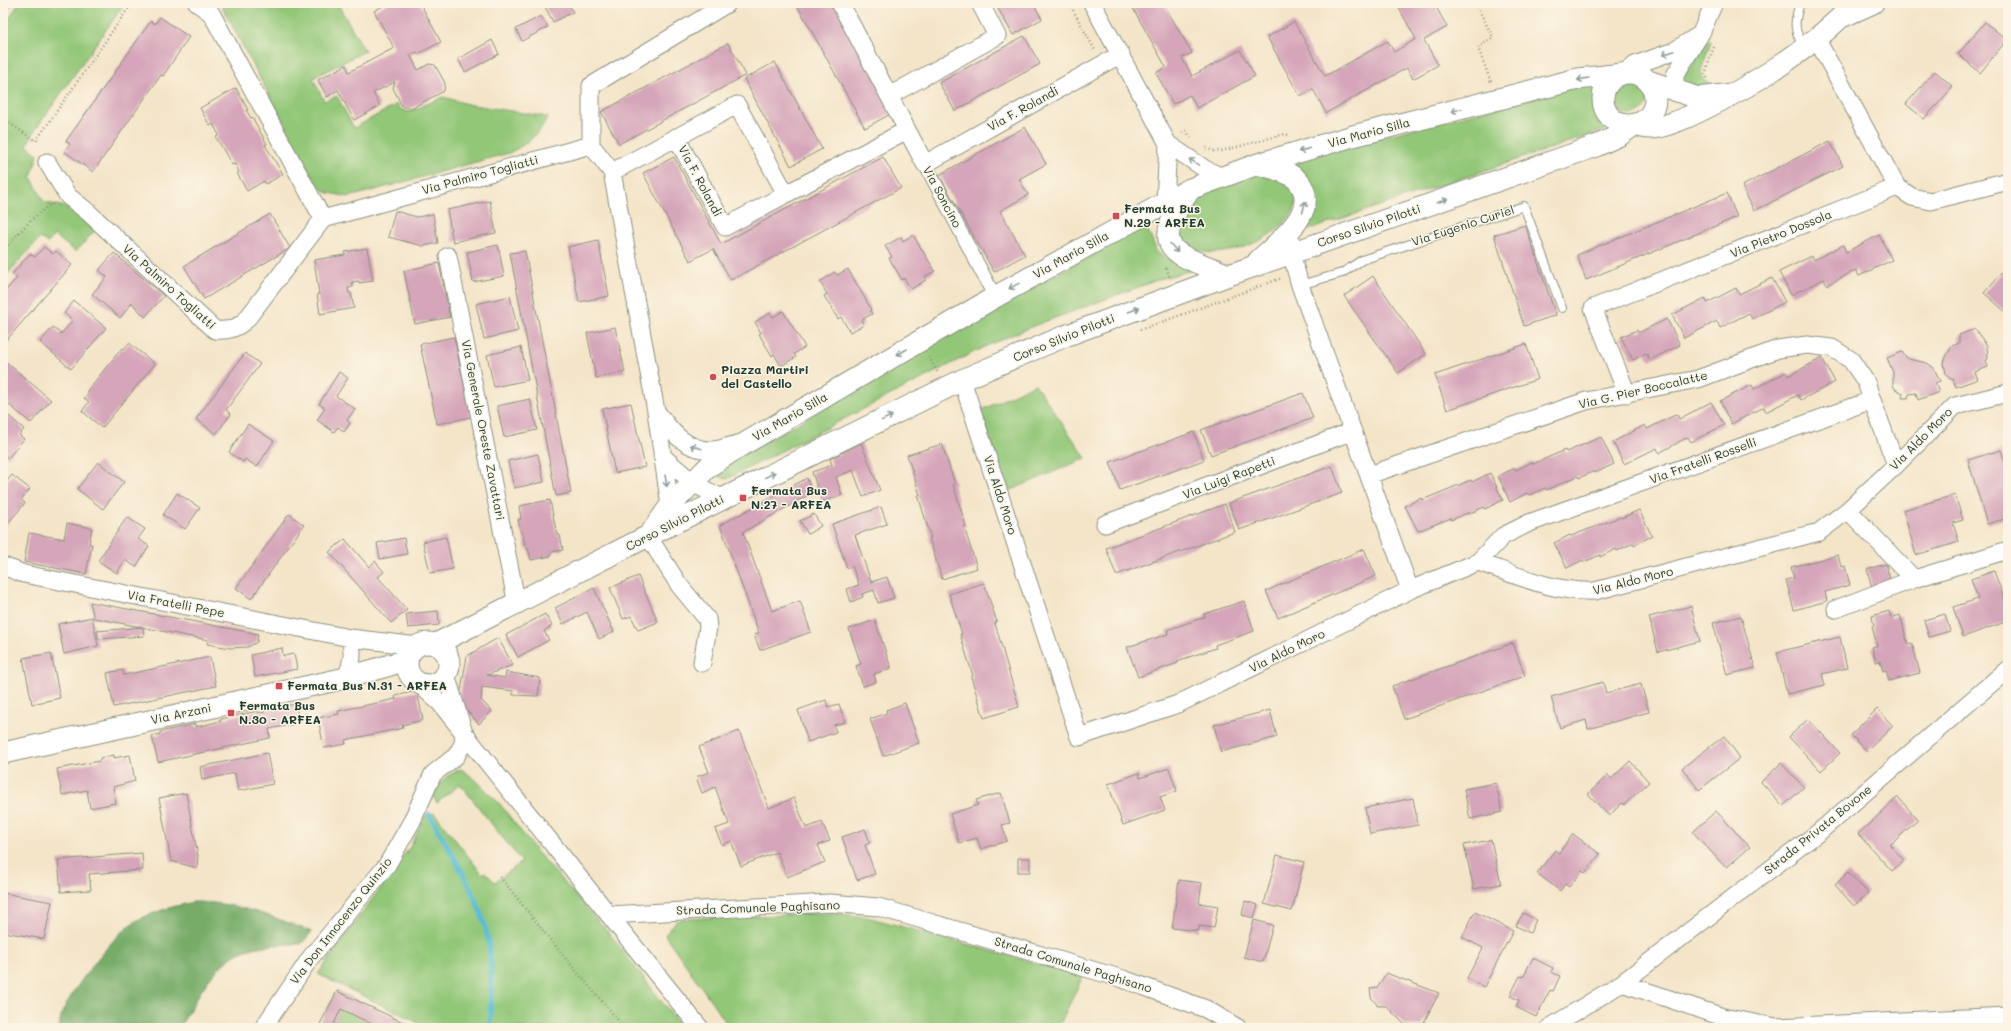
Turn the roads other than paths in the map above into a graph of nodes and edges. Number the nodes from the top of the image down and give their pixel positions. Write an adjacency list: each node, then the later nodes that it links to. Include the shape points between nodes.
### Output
1 (197, 3): 33 (street, via 211,13)
2 (728, 3): 22 (street, via 591,86)
3 (840, 3): 17 (street, Via Soncino)
4 (980, 3): 17 (street, via 997,36)
5 (1092, 3): 12 (street)
6 (1714, 3): 10 (street)
7 (1800, 3): 11 (lane, via 1795,27 1797,36)
8 (1873, 3): 9 (street)
9 (1848, 10): 11 (street)
10 (1701, 33): 13 (street, one-way to 13, via 1674,51 1635,65); 15 (street, via 1675,75 1675,85)
11 (1810, 43): 16 (street, via 1780,66); 29 (street)
12 (1121, 54): 21 (street); 24 (street, Via F. Rolandi)
13 (1622, 74): 14 (street, via 1635,73); 18 (street, via 1607,84 1604,91 1604,107 1607,114 1619,123); 25 (street, Via Mario Silla, one-way to 25, via 1578,79 1353,136)
14 (1648, 81): 15 (street); 18 (street, Corso Silvio Pilotti, via 1653,88 1655,103 1648,117)
15 (1679, 92): 16 (street, via 1698,98)
16 (1737, 93): 18 (street, via 1682,119 1650,128)
17 (889, 96): 19 (street, Via Soncino)
18 (1635, 124): 35 (street, Corso Silvio Pilotti, one-way to 18, via 1596,146 1620,135)
19 (907, 130): 24 (street, Via Soncino); 31 (street, Via F. Rolandi)
20 (676, 137): 26 (street, Via F. Rolandi); 31 (street, Via F. Rolandi, via 737,105); 31 (street, Via F. Rolandi, via 725,227)
21 (1168, 143): 27 (street, one-way to 21, via 1205,170); 32 (street)
22 (591, 145): 26 (street); 33 (street, Via Palmiro Togliatti)
23 (47, 162): 33 (street, Via Palmiro Togliatti, via 68,196 215,330 237,328 246,320)
24 (925, 164): 40 (street, Via Soncino)
25 (1258, 164): 27 (street, Via Mario Silla); 34 (street, one-way to 25, via 1304,211 1304,190 1289,174)
26 (612, 172): 46 (street)
27 (1222, 176): 30 (street, Via Mario Silla)
28 (2008, 182): 29 (street, via 1931,201 1912,197)
29 (1897, 188): 44 (street, Via Pietro Dossola, via 1593,308)
30 (1190, 189): 32 (street, Via Mario Silla); 38 (street, one-way to 38, via 1173,218 1168,231 1169,241 1173,249 1184,257)
31 (786, 194)
32 (1165, 203): 40 (street, Via Mario Silla, one-way to 40)
33 (323, 219)
34 (1291, 229): 35 (street); 37 (street)
35 (1291, 253): 37 (street, Corso Silvio Pilotti); 39 (street)
36 (448, 256): 63 (street, Via Generale Oreste Zavattari)
37 (1252, 267): 38 (street, Corso Silvio Pilotti)
38 (1229, 275): 42 (street, Corso Silvio Pilotti, one-way to 38, via 1065,336)
39 (1300, 285): 41 (lane, Via Eugenio Curiel, via 1342,273 1362,260 1524,206); 47 (street)
40 (995, 297): 48 (street, Via Mario Silla, one-way to 48)
41 (1562, 308)
42 (954, 384): 53 (street, Corso Silvio Pilotti, one-way to 42); 62 (street, Via Aldo Moro, via 1079,737 1178,704)
43 (2008, 393): 50 (street, Via Aldo Moro, via 1955,406)
44 (1627, 394): 45 (street, Via G. Pier Boccalatte, via 1698,379 1778,349 1807,345 1832,348 1851,360 1866,382); 51 (street, Via G. Pier Boccalatte, via 1586,401)
45 (1872, 400): 50 (street); 59 (street, Via Fratelli Rosselli, via 1529,523 1503,536)
46 (656, 411): 48 (street, one-way to 46, via 711,451 694,448 676,437); 49 (street)
47 (1353, 432): 51 (street); 56 (street, Via Luigi Rapetti)
48 (748, 442): 52 (street, Via Mario Silla, via 708,468)
49 (662, 456): 52 (street); 54 (street, one-way to 54)
50 (1896, 465): 55 (street, Via Aldo Moro)
51 (1369, 475): 62 (street)
52 (693, 483): 53 (street, via 706,492); 54 (street, Via Mario Silla)
53 (724, 498): 57 (street, Corso Silvio Pilotti)
54 (670, 506): 57 (street, Via Mario Silla)
55 (1848, 510): 59 (street, Via Aldo Moro, via 1819,532 1595,591 1560,589); 61 (street)
56 (1105, 524)
57 (648, 536): 63 (street, Corso Silvio Pilotti); 67 (street, via 679,585 707,619)
58 (2008, 550): 61 (street)
59 (1478, 562): 62 (street, Via Aldo Moro)
60 (3, 566): 65 (street, Via Fratelli Pepe, via 24,574)
61 (1914, 579): 64 (street)
62 (1410, 590)
63 (517, 604): 66 (street, Corso Silvio Pilotti)
64 (1836, 609)
65 (350, 638): 66 (street, Via Fratelli Pepe); 69 (street, via 353,651)
66 (424, 662): 69 (street, Via Arzani); 70 (street); 70 (street, via 440,703)
67 (702, 662)
68 (2008, 669): 73 (street, Strada Privata Bovone, via 1819,832)
69 (352, 677): 71 (street, Via Arzani)
70 (464, 733): 72 (street); 75 (street, Via Don Innocenzo Quinzio, via 463,744 456,756 433,774 412,821 387,865 311,957)
71 (3, 753)
72 (609, 915): 76 (street); 77 (street, Strada Comunale Paghisano, via 830,903 878,907 1123,978 1206,1010)
73 (1622, 983): 74 (street, via 1723,1017 1776,1027); 78 (street)
74 (2008, 1016)
75 (263, 1028)
76 (700, 1028)
77 (1238, 1028)
78 (1549, 1028)

